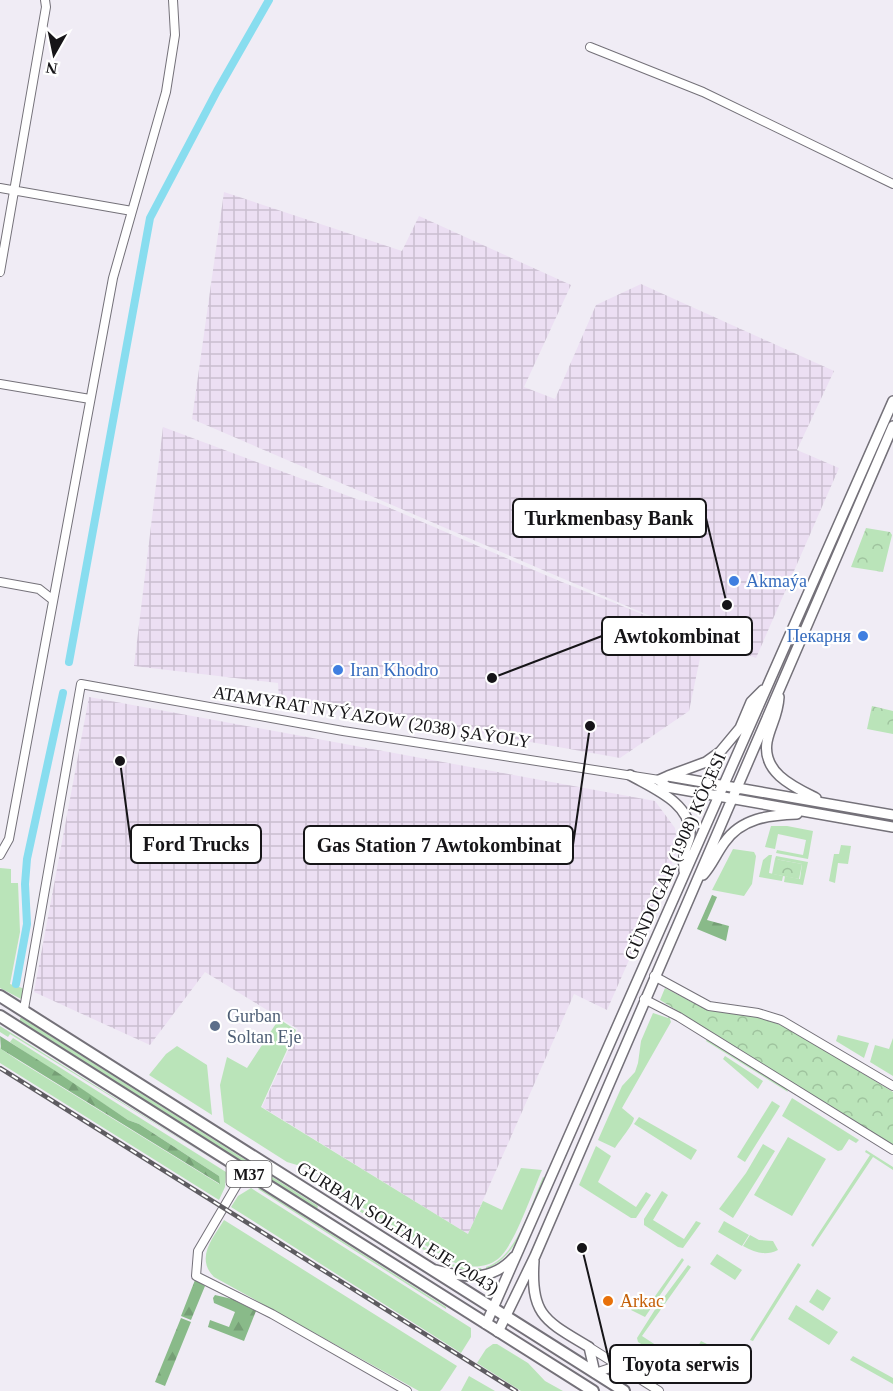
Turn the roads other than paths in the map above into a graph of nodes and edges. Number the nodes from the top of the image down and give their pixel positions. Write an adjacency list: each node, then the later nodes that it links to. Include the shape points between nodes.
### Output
1 (173, 0): 7 (street, via 175,35 166,92)
2 (45, 4): 6 (street)
3 (590, 47): 4 (street, via 703,92)
4 (893, 184)
5 (0, 188): 6 (street)
6 (14, 190): 7 (street); 8 (street)
7 (132, 211): 10 (street, via 112,278)
8 (0, 272)
9 (0, 384): 10 (street)
10 (90, 399): 14 (street)
11 (893, 401): 15 (main road, GÜNDOGAR (1908) KÖÇESI)
12 (893, 426): 16 (main road, GÜNDOGAR (1908) KÖÇESI)
13 (0, 582): 14 (street, via 39,589)
14 (53, 600): 28 (street, via 9,839)
15 (767, 686): 18 (main road, ATAMYRAT NYÝAZOW (2038) ŞAÝOLY, via 751,702 740,728 720,752 706,762); 20 (main road, GÜNDOGAR (1908) KÖÇESI)
16 (780, 689): 21 (main road, GÜNDOGAR (1908) KÖÇESI); 24 (main road, via 778,712 767,744 769,760 783,780)
17 (630, 776): 19 (street, ATAMYRAT NYÝAZOW (2038) ŞAÝOLY); 29 (main road, via 673,801 684,813 690,833); 35 (street, ATAMYRAT NYÝAZOW (2038) ŞAÝOLY, via 343,731 81,684)
18 (668, 776): 19 (main road, ATAMYRAT NYÝAZOW (2038) ŞAÝOLY); 20 (main road)
19 (658, 780): 22 (main road, ATAMYRAT NYÝAZOW (2038) ŞAÝOLY, via 667,787)
20 (724, 785): 21 (main road); 22 (main road, GÜNDOGAR (1908) KÖÇESI)
21 (737, 788): 23 (main road, GÜNDOGAR (1908) KÖÇESI); 24 (main road)
22 (719, 796): 23 (main road, ATAMYRAT NYÝAZOW (2038) ŞAÝOLY); 29 (main road, GÜNDOGAR (1908) KÖÇESI)
23 (732, 799): 25 (main road, ATAMYRAT NYÝAZOW (2038) ŞAÝOLY); 30 (main road, GÜNDOGAR (1908) KÖÇESI)
24 (823, 802): 26 (main road)
25 (820, 814): 27 (main road, ATAMYRAT NYÝAZOW (2038) ŞAÝOLY); 30 (main road, via 776,815 743,824)
26 (893, 815)
27 (893, 827)
28 (0, 855)
29 (684, 875): 32 (main road, GÜNDOGAR (1908) KÖÇESI)
30 (697, 881): 31 (main road, GÜNDOGAR (1908) KÖÇESI)
31 (654, 976): 34 (main road, GÜNDOGAR (1908) KÖÇESI); 37 (street, via 709,1006 781,1020)
32 (633, 992): 34 (main road); 40 (main road, GÜNDOGAR (1908) KÖÇESI)
33 (0, 996): 35 (highway, GURBAN SOLTAN EJE (2043) / M37)
34 (644, 999): 38 (street); 41 (main road, GÜNDOGAR (1908) KÖÇESI)
35 (24, 1010): 42 (highway, GURBAN SOLTAN EJE (2043) / M37)
36 (0, 1017): 39 (highway, GURBAN SOLTAN EJE (2043) / M37)
37 (893, 1086)
38 (893, 1150)
39 (245, 1172): 45 (highway, GURBAN SOLTAN EJE (2043) / M37); 50 (street, via 198,1251 196,1276 272,1314)
40 (519, 1251): 42 (main road, via 506,1266 485,1276 463,1276); 43 (main road, GÜNDOGAR (1908) KÖÇESI)
41 (534, 1256): 44 (main road, GÜNDOGAR (1908) KÖÇESI); 47 (main road, via 538,1307 550,1322)
42 (427, 1267): 43 (highway, GURBAN SOLTAN EJE (2043) / M37)
43 (494, 1309): 44 (highway, GURBAN SOLTAN EJE (2043) / M37); 45 (main road, GÜNDOGAR (1908) KÖÇESI)
44 (506, 1317): 46 (main road, GÜNDOGAR (1908) KÖÇESI); 49 (highway, GURBAN SOLTAN EJE (2043) / M37)
45 (486, 1324): 46 (highway, GURBAN SOLTAN EJE (2043) / M37)
46 (498, 1332): 51 (highway, GURBAN SOLTAN EJE (2043) / M37)
47 (589, 1347): 48 (street); 49 (main road)
48 (619, 1365): 49 (street); 53 (street)
49 (595, 1373): 52 (highway, GURBAN SOLTAN EJE (2043) / M37)
50 (407, 1391)
51 (593, 1391)
52 (624, 1391)
53 (659, 1391)

